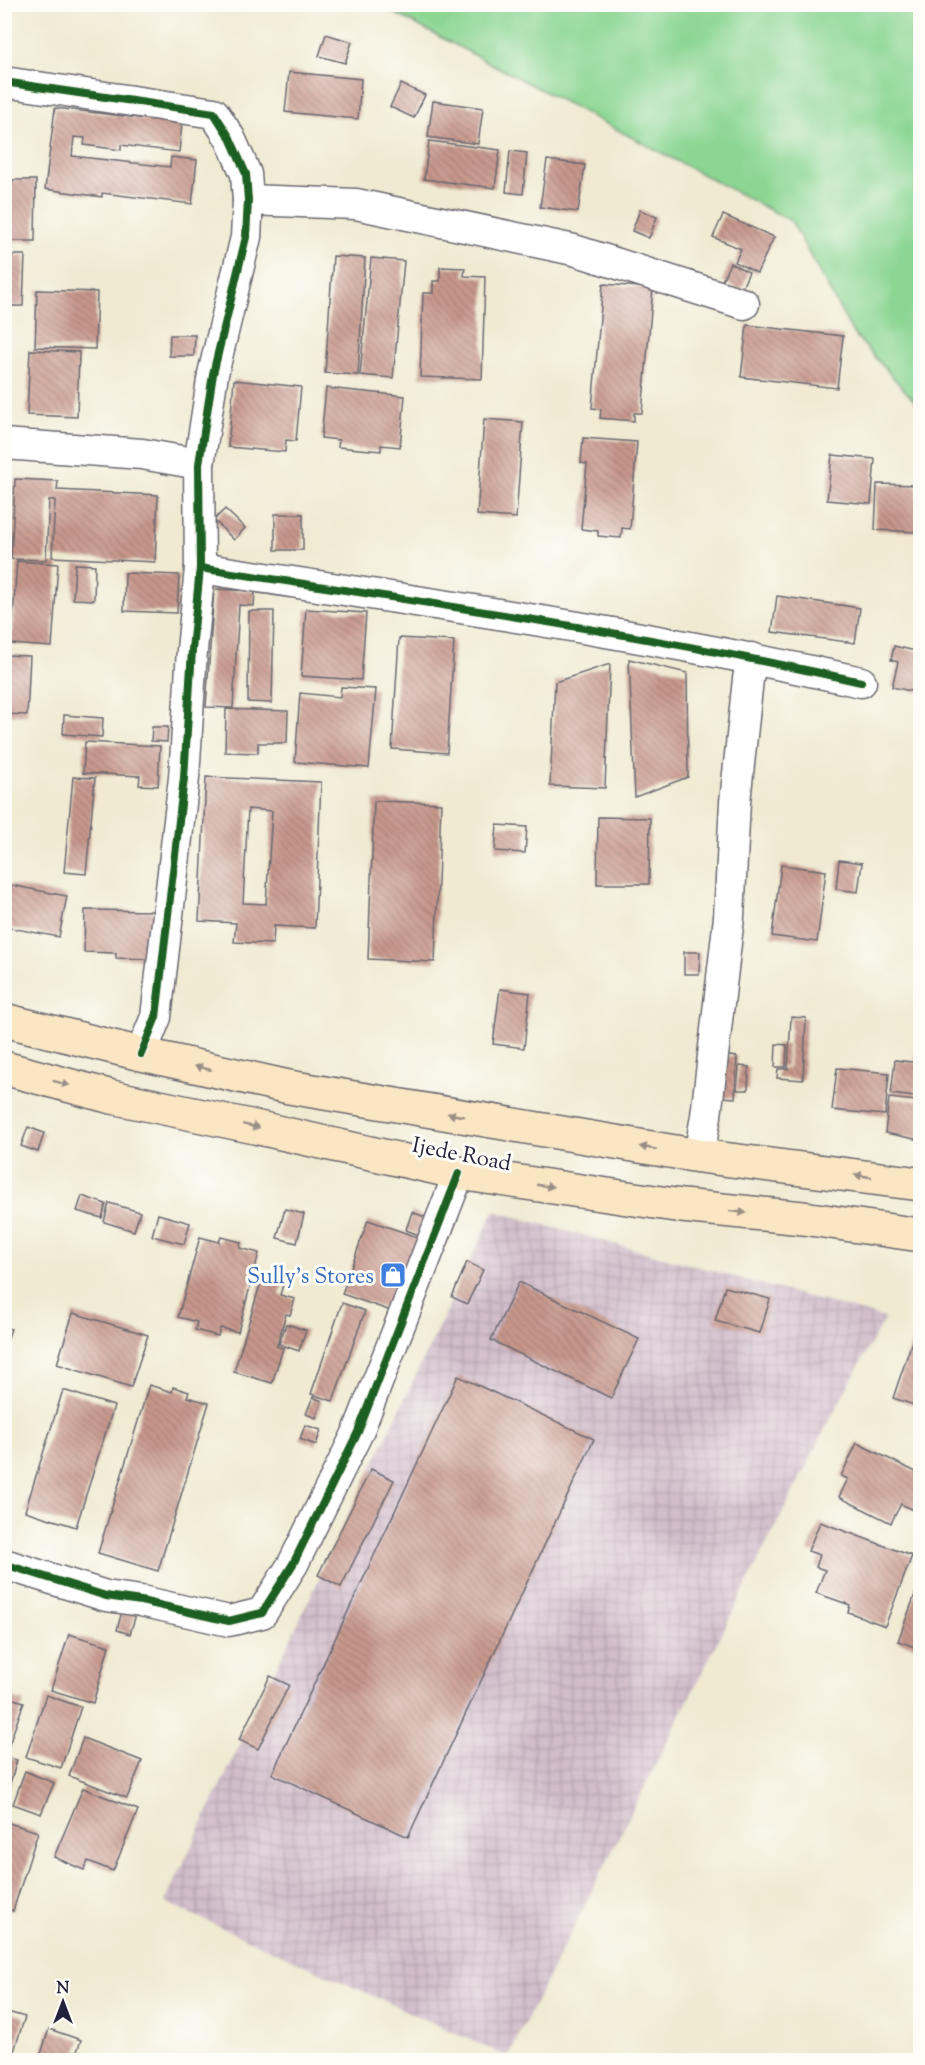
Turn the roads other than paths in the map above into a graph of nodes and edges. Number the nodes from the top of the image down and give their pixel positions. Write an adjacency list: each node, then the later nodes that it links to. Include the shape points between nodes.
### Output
1 (4, 82): 2 (street, via 214,113 246,174)
2 (248, 200): 3 (street, via 356,204 402,213 574,250); 5 (street, via 246,237 213,374)
3 (744, 304)
4 (4, 444): 5 (street, via 142,454)
5 (199, 464): 6 (street)
6 (200, 568): 7 (street, via 566,624); 10 (street, via 184,778 156,1017)
7 (752, 658): 8 (street); 12 (street, via 735,802 729,917)
8 (861, 682)
9 (4, 1020): 10 (main road, Ijede Road)
10 (141, 1054): 12 (main road, Ijede Road, one-way to 10, via 289,1087)
11 (4, 1068): 13 (main road, Ijede Road, one-way to 13, via 112,1097)
12 (699, 1156): 14 (main road, Ijede Road, one-way to 12)
13 (459, 1173): 15 (main road, Ijede Road, one-way to 15, via 682,1206); 16 (street, via 358,1432 293,1564 262,1613 229,1621 106,1596)
14 (921, 1184)
15 (921, 1235)
16 (4, 1564)

